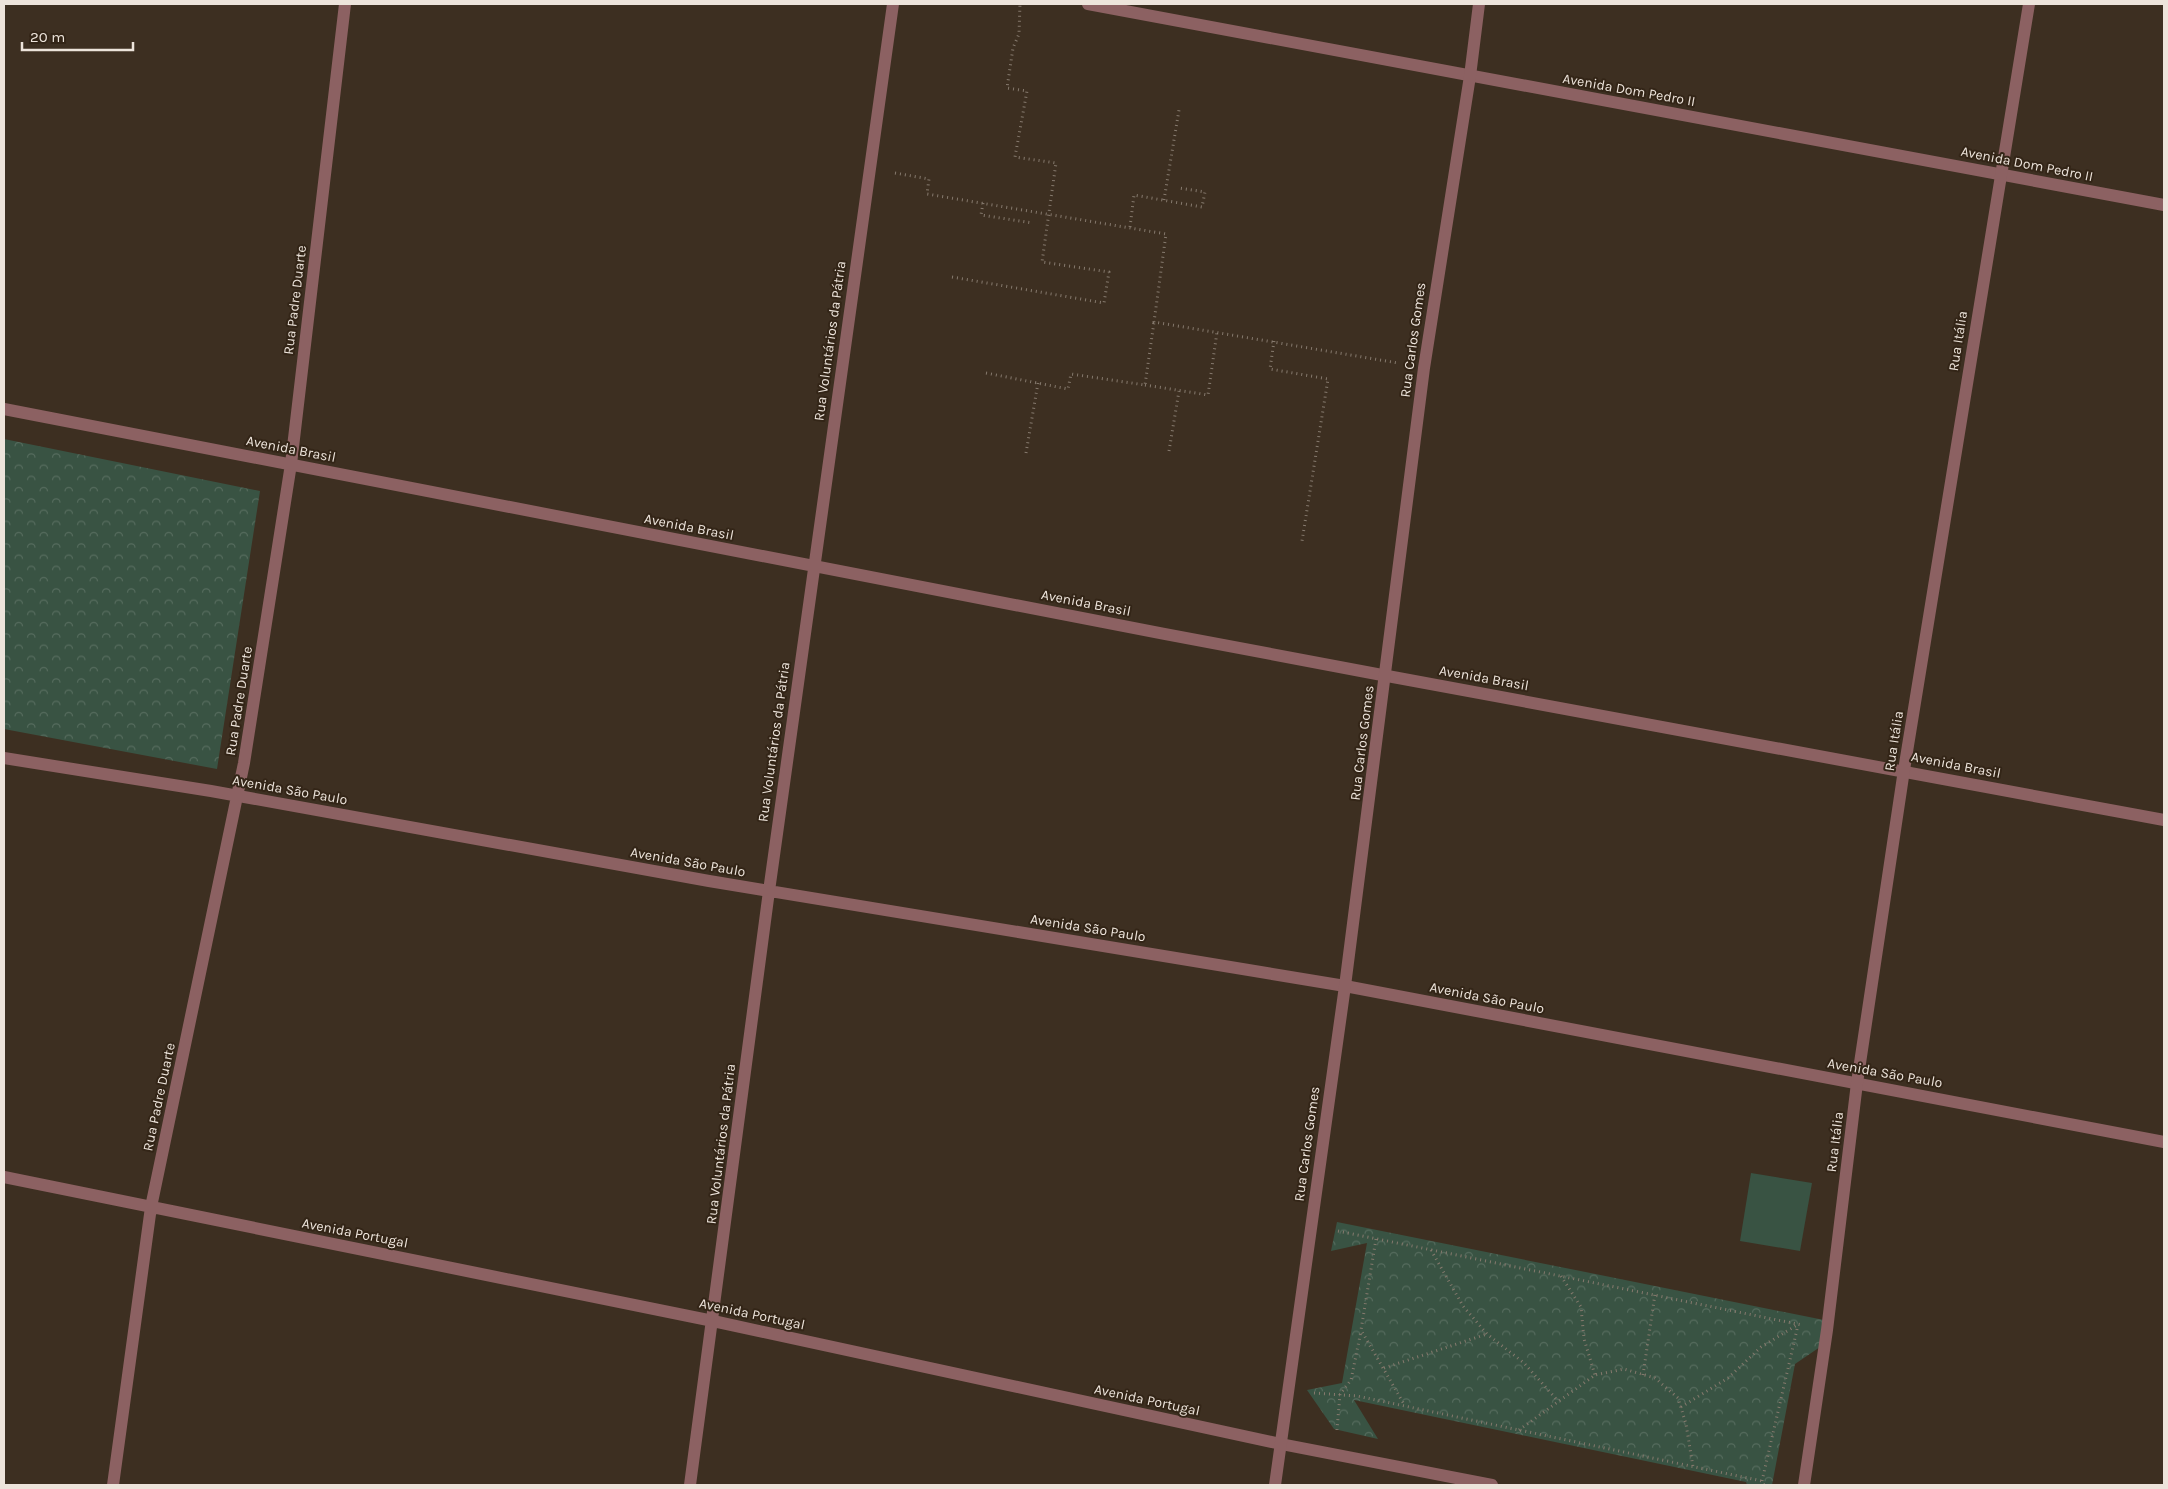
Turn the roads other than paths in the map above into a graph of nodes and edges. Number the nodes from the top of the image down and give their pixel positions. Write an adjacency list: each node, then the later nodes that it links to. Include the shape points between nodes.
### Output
1 (345, 4): 10 (street, Rua Padre Duarte)
2 (893, 4): 11 (street, Rua Voluntários da Pátria)
3 (1088, 4): 6 (street, Avenida Dom Pedro II)
4 (1479, 4): 6 (street, Rua Carlos Gomes)
5 (2029, 4): 7 (street, Rua Itália)
6 (1470, 76): 7 (street, Avenida Dom Pedro II); 12 (street, Rua Carlos Gomes, via 1424,368)
7 (2000, 174): 8 (street, Avenida Dom Pedro II); 14 (street, Rua Itália)
8 (2164, 204)
9 (4, 410): 10 (street, Avenida Brasil)
10 (291, 464): 11 (street, Avenida Brasil); 15 (street, Rua Padre Duarte)
11 (813, 567): 12 (street, Avenida Brasil); 17 (street, Rua Voluntários da Pátria)
12 (1385, 675): 14 (street, Avenida Brasil); 18 (street, Rua Carlos Gomes)
13 (4, 758): 15 (street, Avenida São Paulo)
14 (1904, 770): 16 (street, Avenida Brasil); 19 (street, Rua Itália)
15 (239, 796): 17 (street, Avenida São Paulo); 22 (street, Rua Padre Duarte)
16 (2164, 820)
17 (769, 891): 18 (street, Avenida São Paulo); 23 (street, Rua Voluntários da Pátria)
18 (1345, 986): 19 (street, Avenida São Paulo); 24 (street, Rua Carlos Gomes)
19 (1857, 1083): 20 (street, Avenida São Paulo); 29 (street, Rua Itália, via 1827,1330)
20 (2164, 1142)
21 (4, 1178): 22 (street, Avenida Portugal)
22 (151, 1207): 23 (street, Avenida Portugal); 25 (street, Rua Padre Duarte)
23 (713, 1321): 24 (street, Avenida Portugal); 26 (street, Rua Voluntários da Pátria)
24 (1281, 1444): 27 (street, Rua Carlos Gomes); 28 (street, Avenida Portugal)
25 (113, 1485)
26 (690, 1485)
27 (1275, 1485)
28 (1492, 1485)
29 (1804, 1485)

